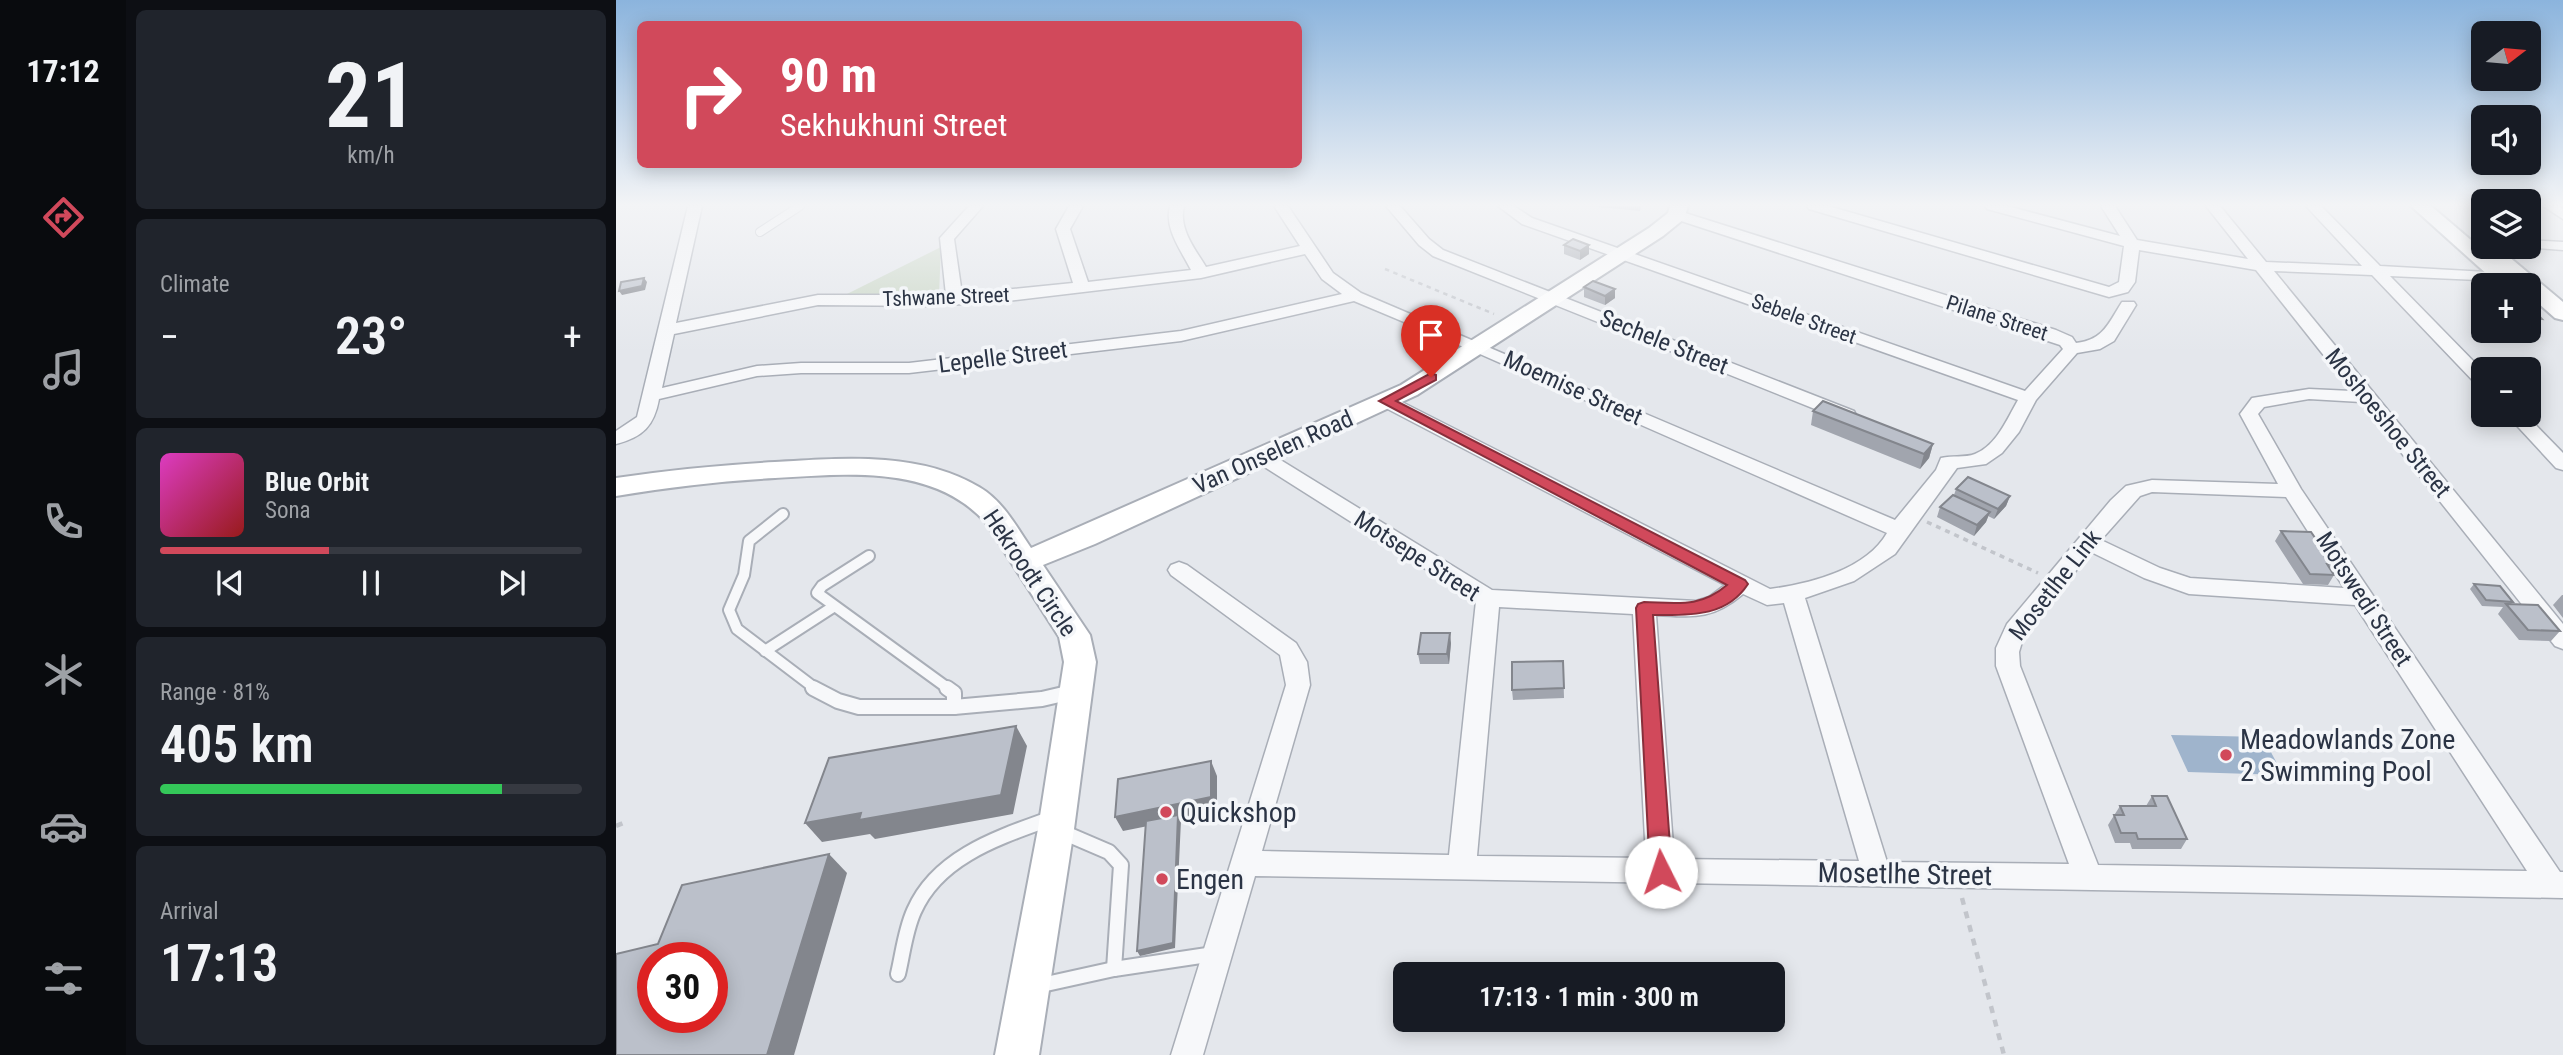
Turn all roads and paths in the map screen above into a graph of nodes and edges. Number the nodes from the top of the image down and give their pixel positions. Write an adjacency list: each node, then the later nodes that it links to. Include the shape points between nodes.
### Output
1 (684, 255): 32 (street)
2 (949, 255): 27 (street)
3 (1071, 255): 24 (street)
4 (1192, 255): 21 (street)
5 (1281, 255): 21 (street, Tshwane Street)
6 (1313, 255): 25 (street, Moemise Street, via 1328,276)
7 (1444, 255): 26 (street, Sechele Street)
8 (1619, 255): 26 (street, Van Onselen Road)
9 (1624, 255): 39 (street, Sebele Street)
10 (1812, 255): 35 (street, Pilane Street, via 2050,334)
11 (1981, 255): 12 (street, via 2103,291 2122,289)
12 (2131, 255)
13 (2198, 255): 18 (street)
14 (2253, 255): 18 (street, Moshoeshoe Street)
15 (2361, 255): 20 (street)
16 (2476, 255): 22 (street)
17 (2500, 259): 30 (street)
18 (2262, 266): 20 (street); 38 (street, Moshoeshoe Street)
19 (1385, 269): 31 (path)
20 (2376, 271): 23 (street); 36 (street)
21 (1201, 273): 24 (street, Tshwane Street)
22 (2496, 273)
23 (2471, 278)
24 (1082, 288): 27 (street, Tshwane Street)
25 (1355, 296): 34 (street, Moemise Street); 37 (street, Lepelle Street, via 1181,336 909,368 757,371)
26 (1555, 298): 31 (street, Van Onselen Road); 41 (street, Sechele Street)
27 (954, 300): 32 (street, Tshwane Street, via 818,300)
28 (2128, 305): 35 (street, via 2114,334 2099,344)
29 (2541, 312): 33 (street)
30 (2563, 313)
31 (1517, 323): 34 (street, Van Onselen Road)
32 (667, 330): 37 (street)
33 (2563, 332)
34 (1479, 347): 40 (street, Van Onselen Road); 49 (street, Moemise Street)
35 (2072, 349): 39 (street)
36 (2471, 369)
37 (650, 396): 43 (street, via 640,426)
38 (2366, 397): 47 (street, Motswedi Street, via 2294,395 2258,402 2252,408 2252,423); 61 (street, Moshoeshoe Street)
39 (2028, 398): 49 (street, via 2010,432 1979,460 1942,457 1946,471)
40 (1385, 401): 44 (street, Van Onselen Road); 55 (street)
41 (1861, 421)
42 (2528, 427): 45 (street)
43 (616, 438)
44 (1262, 457): 52 (street, Van Onselen Road); 58 (street, Motsepe Street)
45 (2563, 464)
46 (616, 487): 52 (street, Hekroodt Circle, via 688,475 830,465 877,467 975,496 996,517)
47 (2292, 491): 50 (street, Mosetlhe Link, via 2141,488 2118,505); 57 (street, Motswedi Street)
48 (783, 514): 62 (lane, via 749,541 744,575 729,610 737,629)
49 (1905, 522): 54 (path); 56 (street, via 1889,547 1852,572)
50 (2088, 542): 54 (street, Mosetlhe Link); 57 (street, via 2189,586)
51 (869, 556): 59 (lane, via 819,590 819,596)
52 (1025, 561): 63 (street, Hekroodt Circle, via 1074,635 1079,650)
53 (1179, 570): 68 (street, via 1263,629 1288,649 1296,662 1298,685)
54 (2056, 581): 73 (street, Mosetlhe Link, via 2015,631 2006,654)
55 (1739, 584): 56 (street, via 1767,597); 60 (street, via 1717,603 1696,609)
56 (1793, 595): 71 (street)
57 (2362, 597): 74 (street, Motswedi Street)
58 (1488, 598): 60 (street); 69 (street, Motsepe Street)
59 (834, 607): 62 (lane); 64 (lane, via 954,693)
60 (1644, 608): 70 (street)
61 (2563, 640)
62 (765, 651): 64 (lane, via 808,685 838,701 859,707)
63 (1078, 691): 64 (lane); 66 (street, Hekroodt Circle)
64 (954, 707)
65 (628, 821): 67 (path)
66 (1057, 822): 76 (lane, via 1110,852 1121,865); 77 (lane, via 961,857 932,878 914,911); 78 (street, Hekroodt Circle)
67 (616, 827)
68 (1246, 863): 69 (street, Mosetlhe Street); 75 (street)
69 (1462, 868): 70 (street, Mosetlhe Street)
70 (1661, 872): 71 (street, Mosetlhe Street)
71 (1877, 874): 72 (street, Mosetlhe Street)
72 (1956, 875): 73 (street, Mosetlhe Street); 81 (path)
73 (2088, 877): 74 (street, Mosetlhe Street)
74 (2557, 885)
75 (1217, 953): 76 (lane); 80 (street)
76 (1114, 969): 78 (lane)
77 (898, 974)
78 (1029, 988): 79 (street, Hekroodt Circle)
79 (1017, 1055)
80 (1187, 1055)
81 (2004, 1055)

